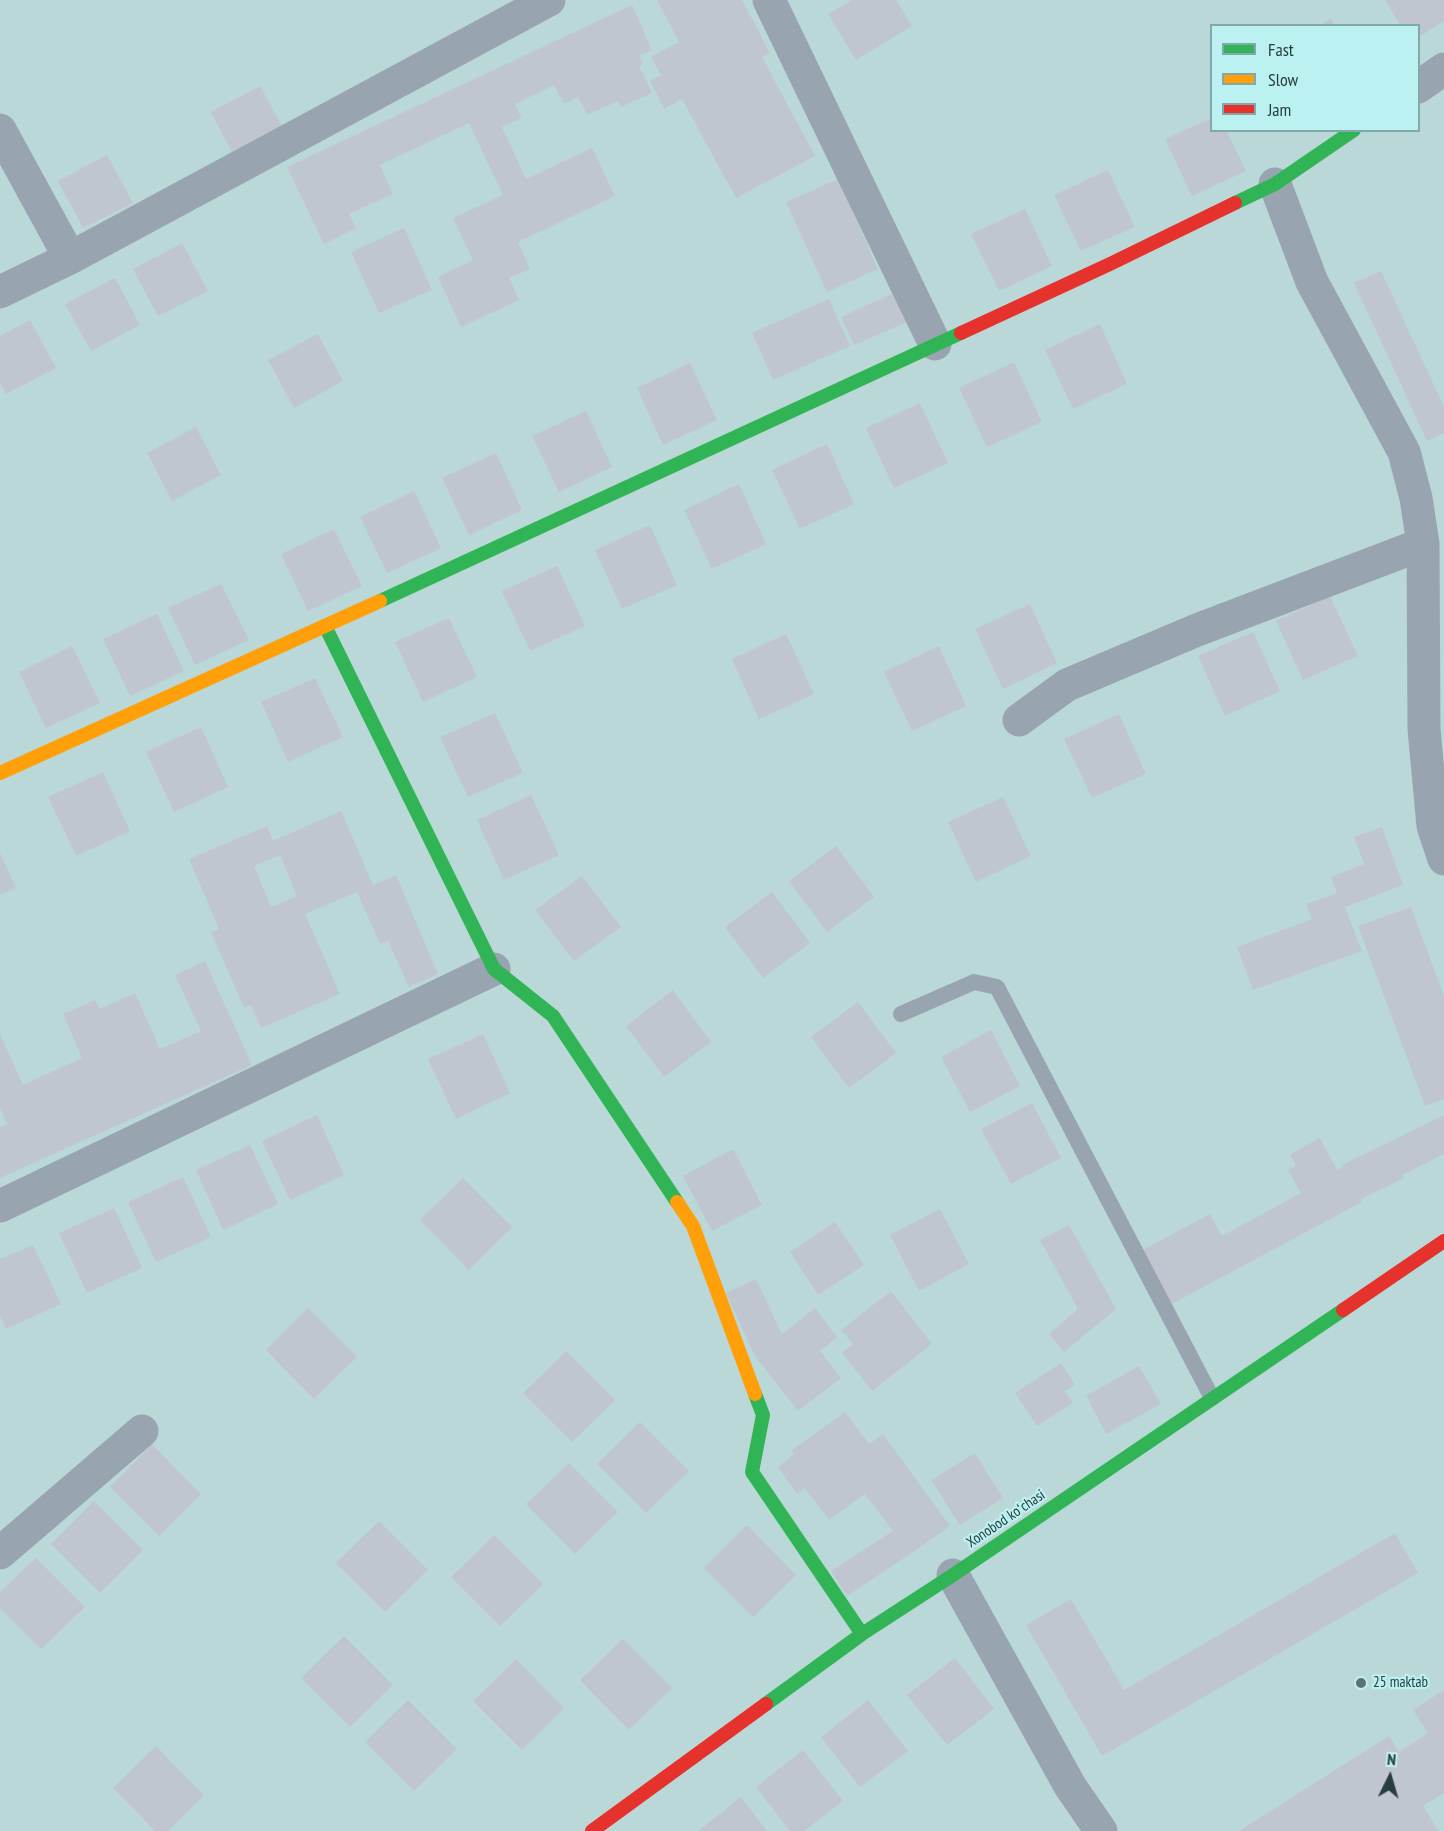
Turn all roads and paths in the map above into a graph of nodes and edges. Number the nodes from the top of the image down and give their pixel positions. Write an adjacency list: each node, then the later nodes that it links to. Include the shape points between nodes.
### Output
1 (549, 0): 8 (street)
2 (769, 0): 10 (street)
3 (1444, 69): 4 (street)
4 (1420, 86)
5 (0, 130): 8 (street)
6 (1351, 132): 7 (street)
7 (1275, 184): 10 (street); 11 (street, via 1312,282 1404,452)
8 (70, 258): 9 (street)
9 (0, 292)
10 (935, 344): 12 (street)
11 (1423, 544): 13 (street); 14 (street, via 1197,630 1067,685)
12 (325, 626): 15 (street); 17 (street)
13 (1434, 685): 16 (street, via 1424,729 1433,826)
14 (1019, 720)
15 (0, 773)
16 (1444, 859)
17 (494, 969): 19 (street); 25 (street, via 553,1016 693,1226 763,1415 752,1472)
18 (901, 1014): 21 (lane, via 974,982 997,987)
19 (0, 1206)
20 (1444, 1241): 21 (street, Xonobod koʻchasi)
21 (1212, 1398): 24 (street, Xonobod koʻchasi)
22 (142, 1431): 23 (street)
23 (0, 1554)
24 (953, 1575): 25 (street, Xonobod koʻchasi); 27 (street, via 1070,1786)
25 (862, 1634): 26 (street, Xonobod koʻchasi)
26 (592, 1831)
27 (1101, 1831)

